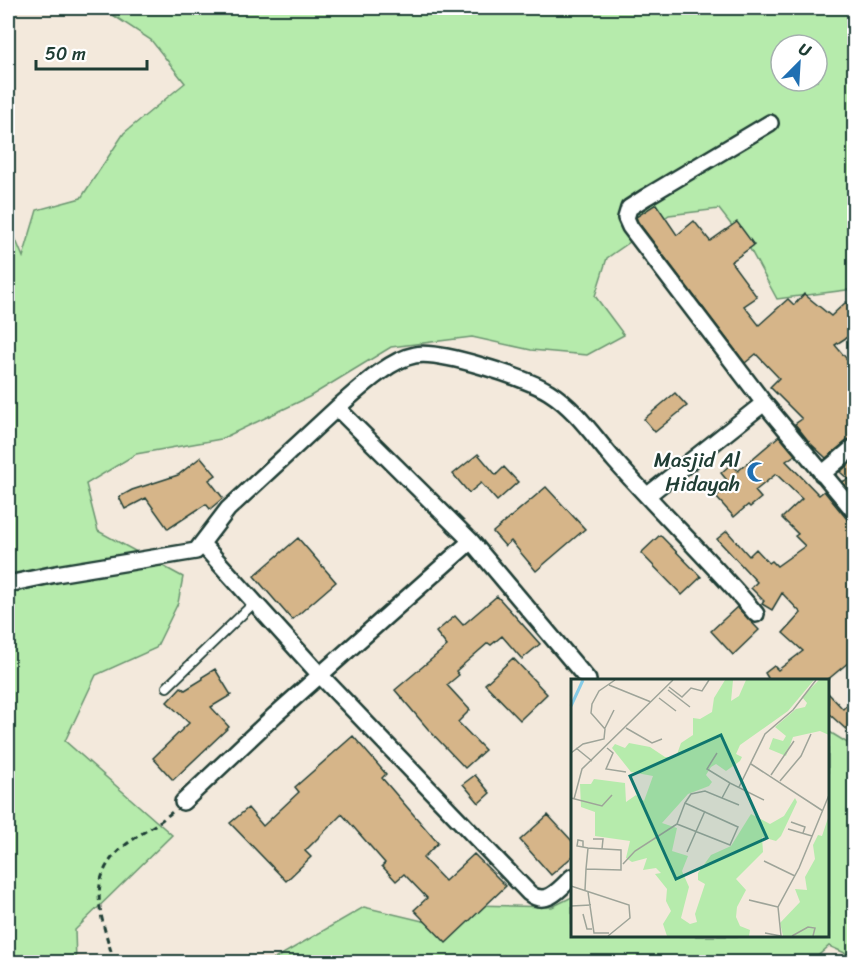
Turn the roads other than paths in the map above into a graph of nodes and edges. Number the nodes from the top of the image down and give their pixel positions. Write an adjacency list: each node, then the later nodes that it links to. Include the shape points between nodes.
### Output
1 (770, 123): 2 (street, via 629,208 626,218)
2 (764, 403): 5 (street); 6 (street)
3 (337, 408): 6 (street, via 395,363 414,355 448,358 509,375 551,393 576,414); 8 (street); 9 (street, via 228,509)
4 (855, 447): 5 (street)
5 (822, 474): 7 (street)
6 (648, 495): 12 (street)
7 (855, 511)
8 (471, 541): 13 (street); 14 (street)
9 (202, 544): 10 (street, via 193,553); 11 (street)
10 (8, 584)
11 (254, 603): 13 (street); 15 (lane)
12 (756, 614)
13 (320, 675): 16 (street); 17 (street, via 529,893 546,898)
14 (586, 679)
15 (167, 687)
16 (183, 802)
17 (571, 879)

